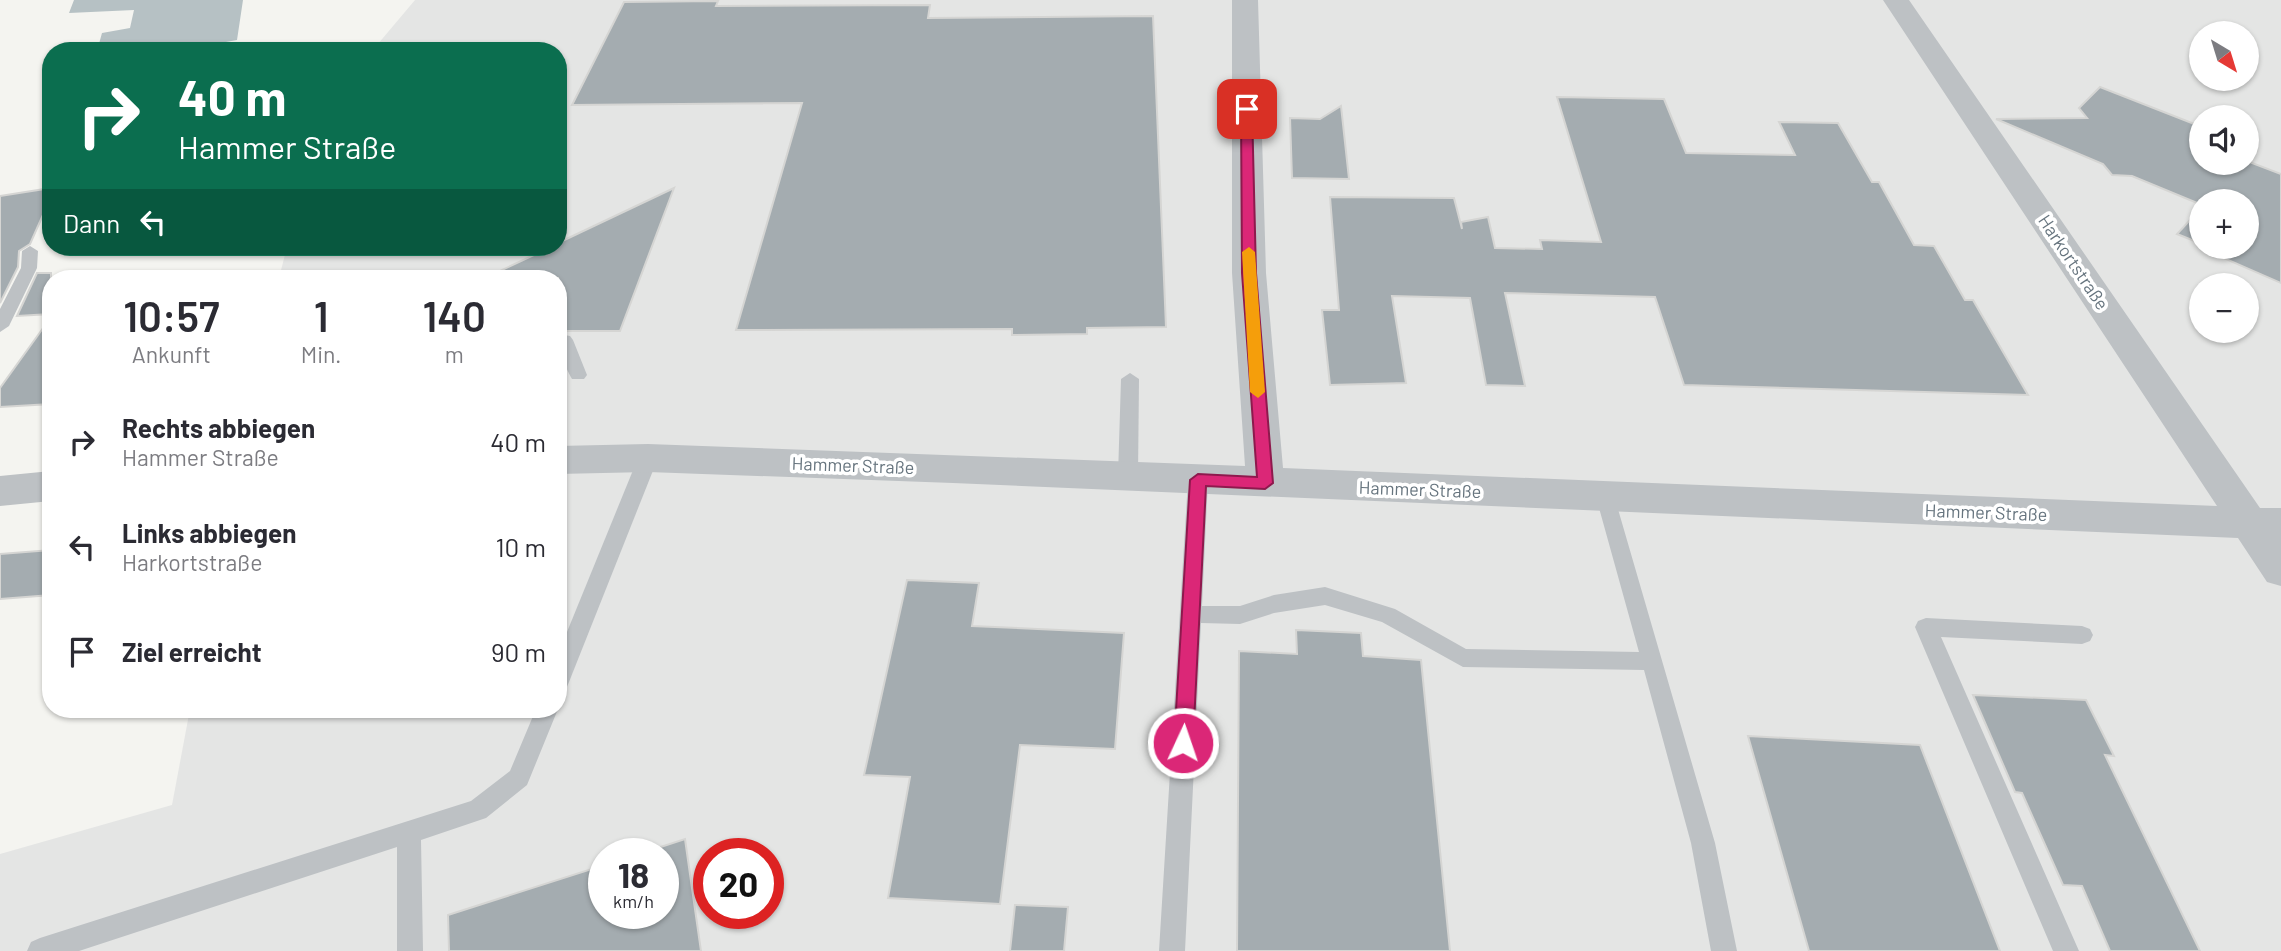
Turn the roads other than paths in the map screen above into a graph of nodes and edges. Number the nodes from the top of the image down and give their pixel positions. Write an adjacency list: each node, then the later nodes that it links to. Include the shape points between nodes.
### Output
1 (1245, 0): 12 (street, via 1249,273)
2 (1896, 0): 16 (street, Harkortstraße)
3 (30, 251): 4 (lane, via 29,268)
4 (0, 326)
5 (567, 348): 6 (lane)
6 (578, 376)
7 (1130, 379): 10 (lane)
8 (648, 458): 9 (street, Hammer Straße); 10 (street, Hammer Straße); 20 (lane)
9 (567, 460)
10 (1128, 477): 11 (street, Hammer Straße)
11 (1198, 480): 12 (street, Hammer Straße); 18 (lane)
12 (1265, 483): 15 (street, Hammer Straße)
13 (42, 487): 14 (street)
14 (0, 491)
15 (1606, 497): 16 (street, Hammer Straße); 21 (lane)
16 (2266, 524): 17 (street, Harkortstraße)
17 (2281, 570)
18 (1191, 614): 21 (lane, via 1240,615 1325,596 1388,615 1463,658); 26 (lane)
19 (2082, 635): 28 (lane, via 1926,627)
20 (567, 660)
21 (1653, 661): 27 (lane, via 1703,843)
22 (543, 718): 23 (lane, via 519,778 478,810)
23 (409, 832): 24 (lane); 25 (lane)
24 (40, 951)
25 (410, 951)
26 (1172, 951)
27 (1724, 951)
28 (2066, 951)

